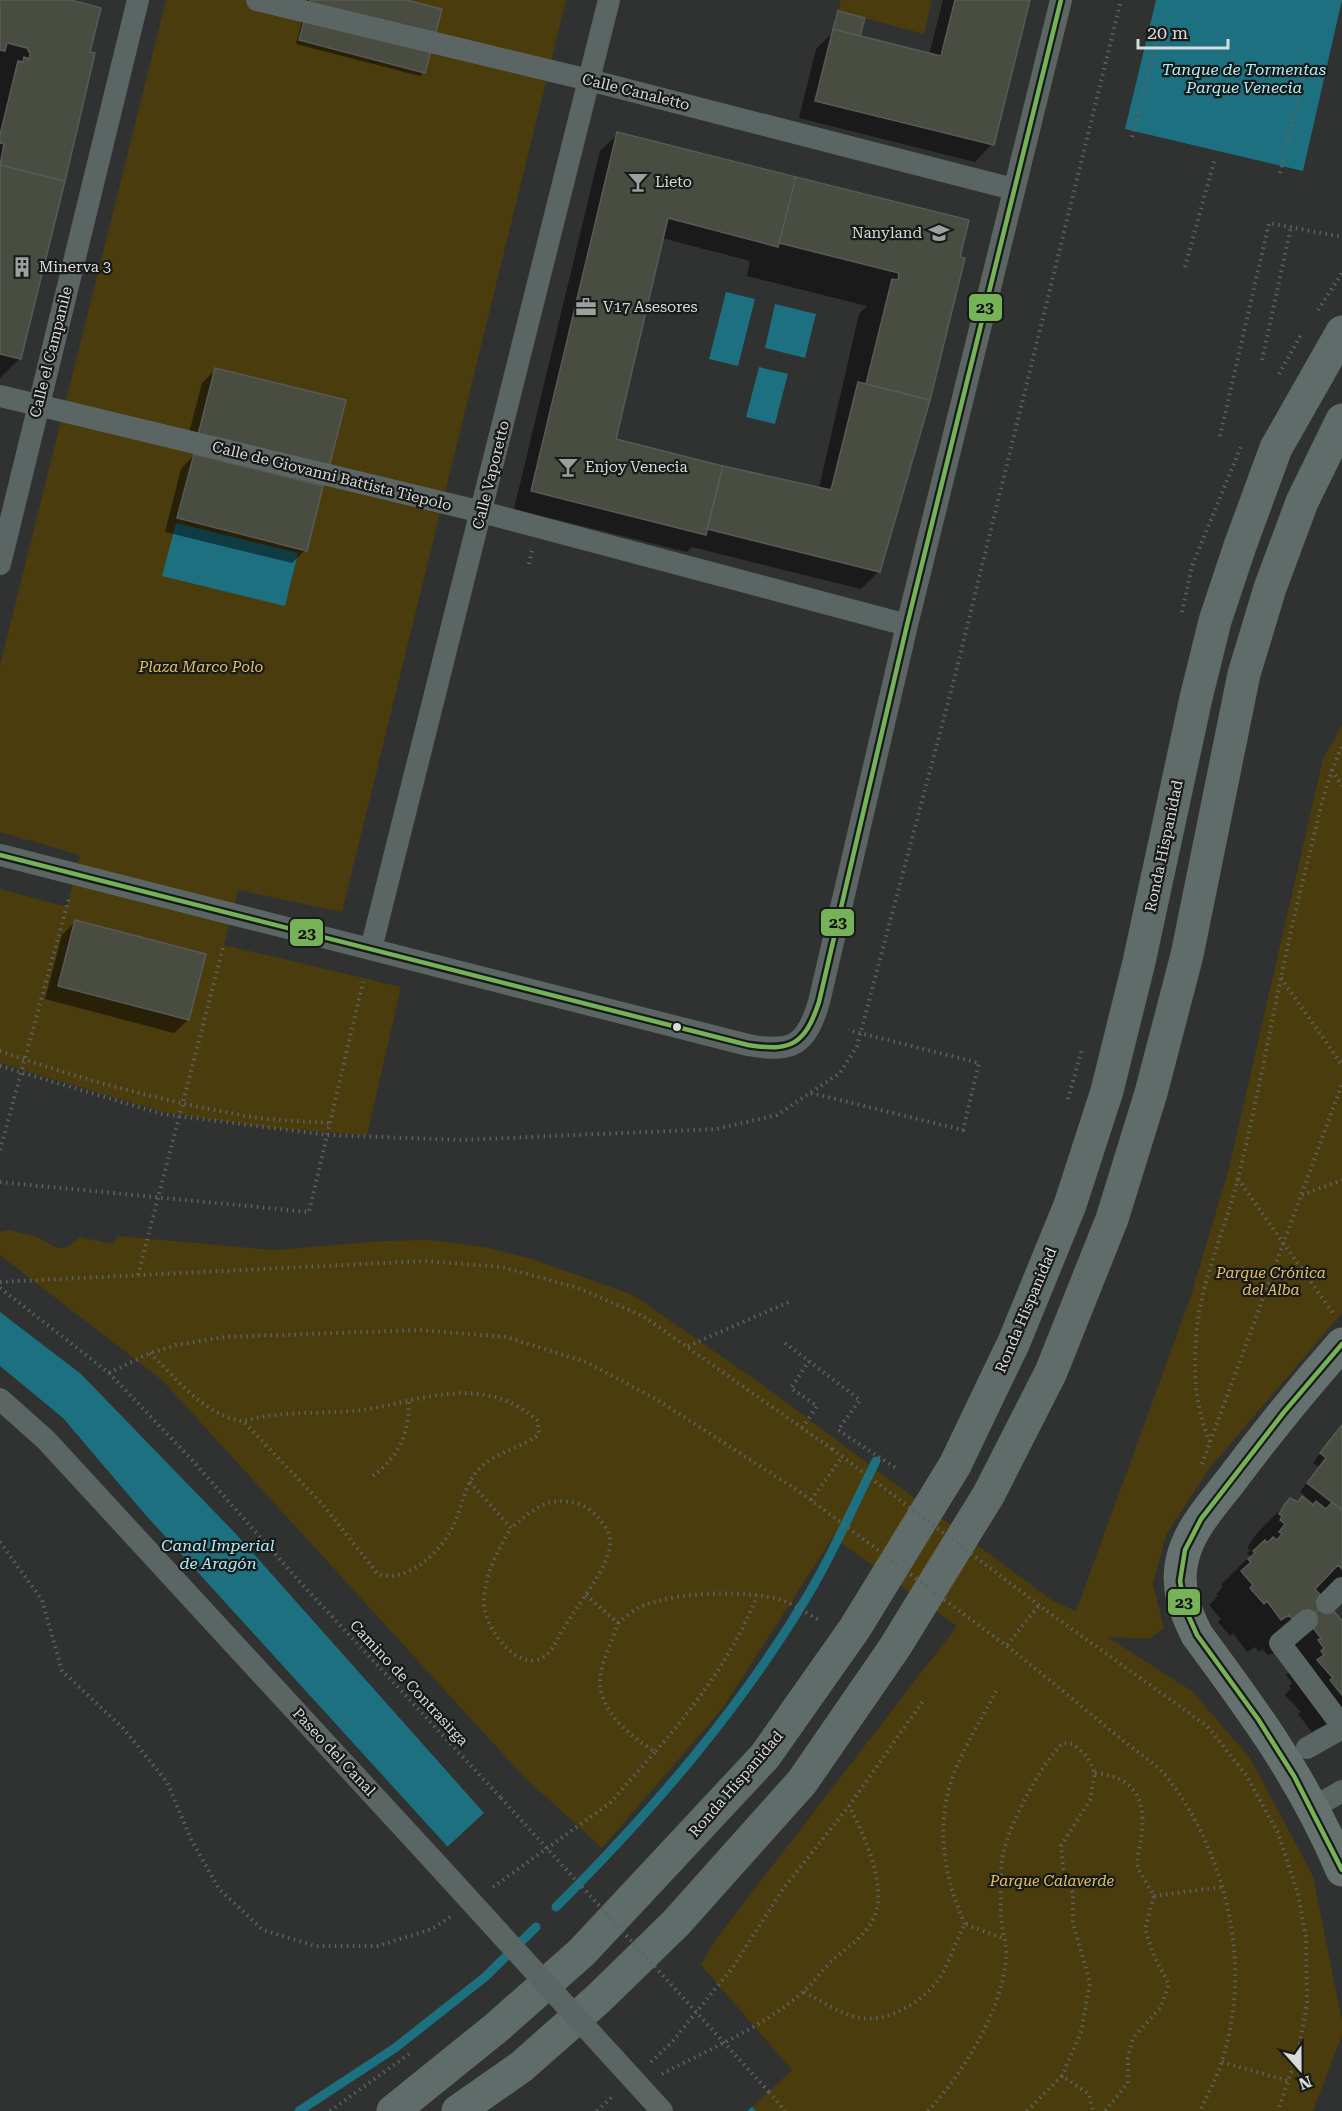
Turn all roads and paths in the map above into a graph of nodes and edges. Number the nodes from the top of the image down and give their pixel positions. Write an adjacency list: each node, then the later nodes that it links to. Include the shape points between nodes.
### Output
1 (138, 0): 23 (street, Calle el Campanile)
2 (257, 0): 8 (street, Calle Canaletto)
3 (609, 0): 8 (street, Calle Vaporetto)
4 (1062, 0): 12 (street)
5 (1121, 0): 41 (path, via 970,619)
6 (1160, 29): 9 (path)
7 (1308, 62): 11 (path)
8 (589, 80): 12 (street, Calle Canaletto); 27 (street, Calle Vaporetto)
9 (1132, 137)
10 (1215, 158): 15 (path)
11 (1280, 173)
12 (1013, 189): 30 (street)
13 (1291, 227): 14 (path); 20 (path); 25 (path, via 1269,223)
14 (1342, 237)
15 (1185, 267)
16 (1342, 273): 17 (path)
17 (1312, 318)
18 (1306, 327): 21 (path)
19 (1342, 332): 127 (highway, Ronda Hispanidad, via 1276,448 1240,546 1215,621 1196,698 1107,1091 1070,1205 1014,1342 956,1465 855,1628 765,1756 582,1952)
20 (1262, 360)
21 (1278, 375)
22 (0, 396): 23 (street, Calle de Giovanni Battista Tiepolo)
23 (38, 405): 27 (street, Calle de Giovanni Battista Tiepolo); 28 (street, Calle el Campanile)
24 (1342, 420): 128 (highway, via 1302,502 1269,588 1244,674 1187,955 1151,1093 1112,1219 1051,1372 989,1494 895,1647 802,1782 676,1923 598,1999 520,2067)
25 (1220, 436)
26 (1245, 438): 29 (path, via 1192,566)
27 (482, 512): 30 (street, Calle de Giovanni Battista Tiepolo); 37 (street, Calle Vaporetto)
28 (0, 564)
29 (1180, 624)
30 (906, 625): 37 (street, via 819,1002 810,1030 794,1044 773,1049 748,1045)
31 (1342, 747): 32 (path)
32 (1331, 769): 33 (path); 38 (path)
33 (1342, 786)
34 (0, 855): 35 (street)
35 (75, 874): 37 (street); 44 (path)
36 (223, 948): 50 (path)
37 (371, 949)
38 (1281, 978): 45 (path); 56 (path)
39 (363, 982): 53 (path)
40 (848, 1030): 41 (path)
41 (860, 1033): 49 (path, via 857,1046 840,1073); 49 (path, via 978,1063 963,1130)
42 (1085, 1038): 51 (path)
43 (0, 1051): 44 (path)
44 (25, 1059): 47 (path); 50 (path, via 88,1080)
45 (1342, 1065)
46 (0, 1066): 47 (path)
47 (21, 1073): 52 (path); 55 (path)
48 (1342, 1084): 59 (path)
49 (811, 1093): 54 (path, via 777,1115 716,1129 460,1140)
50 (183, 1103): 52 (path); 53 (path, via 255,1117)
51 (1066, 1107)
52 (179, 1116): 54 (path); 60 (path)
53 (330, 1123): 54 (path)
54 (328, 1135): 60 (path, via 309,1212)
55 (0, 1150)
56 (1238, 1179): 61 (path); 76 (path, via 1208,1272 1197,1327 1199,1416)
57 (1342, 1180): 59 (path)
58 (0, 1182): 60 (path)
59 (1302, 1196): 61 (path)
60 (158, 1198): 62 (path)
61 (1285, 1242): 66 (path); 76 (path)
62 (138, 1275): 63 (path); 68 (path, via 424,1261 502,1267 578,1288 643,1316)
63 (0, 1282)
64 (0, 1288): 71 (path, Camino de Contrasirga)
65 (789, 1302): 68 (path)
66 (1339, 1331): 106 (street, via 1279,1419 1200,1521 1182,1558 1179,1576 1186,1614 1197,1635 1263,1723)
67 (785, 1342): 70 (path)
68 (688, 1346): 75 (path)
69 (150, 1353): 71 (path); 74 (path, via 211,1410 227,1419); 83 (path, bridge, via 225,1337 419,1330 506,1337 586,1362 646,1394)
70 (809, 1361): 75 (path, via 791,1388 817,1406); 78 (path, via 860,1400 838,1430)
71 (109, 1373): 131 (path, Camino de Contrasirga, bridge)
72 (0, 1399): 130 (street, Paseo del Canal, bridge, via 46,1440)
73 (409, 1401): 74 (path, via 351,1411 269,1414); 80 (path, via 406,1436 387,1465); 81 (path, via 436,1395 485,1394 520,1406 538,1421 539,1434 527,1444 508,1448 494,1457)
74 (243, 1421): 81 (path, via 322,1504 378,1574 390,1578 407,1574 444,1539 455,1523)
75 (802, 1428): 77 (path, bridge)
76 (1210, 1442): 79 (path)
77 (842, 1457): 83 (path); 91 (path, bridge)
78 (896, 1468)
79 (1201, 1468)
80 (373, 1476)
81 (470, 1482): 85 (path)
82 (902, 1497): 84 (path)
83 (811, 1500): 97 (path, bridge)
84 (896, 1507)
85 (511, 1528): 89 (path, via 541,1504 565,1500 583,1505 596,1515 610,1540 608,1556); 89 (path, via 495,1555 484,1602 487,1618 513,1653 526,1661 537,1661 546,1655)
86 (877, 1536): 88 (path)
87 (0, 1542): 113 (path, via 42,1600 62,1671 123,1728 167,1782 191,1839 219,1889 263,1930 315,1946 378,1946 432,1929)
88 (865, 1555)
89 (586, 1595): 95 (path)
90 (757, 1596): 94 (path, via 784,1601); 95 (path, via 673,1598 643,1605); 102 (path, via 748,1619 709,1684)
91 (1039, 1605): 97 (path); 122 (path, bridge, via 1207,1726 1246,1775 1278,1833 1298,1894 1306,1937 1307,2002 1299,2049)
92 (828, 1612): 94 (path)
93 (1307, 1620): 100 (street, via 1281,1643)
94 (822, 1622): 96 (path)
95 (618, 1623): 102 (path, via 601,1673 602,1695 612,1714 633,1737)
96 (816, 1630)
97 (1007, 1645): 108 (path, bridge, via 1165,1775 1195,1819)
98 (997, 1689): 114 (path, via 954,1775 945,1807 945,1864 951,1894)
99 (923, 1701): 105 (path)
100 (1342, 1727): 101 (street)
101 (1306, 1748)
102 (655, 1752): 109 (path, via 610,1803)
103 (1095, 1773): 110 (path, via 1110,1775 1133,1787 1141,1804 1137,1865); 115 (path, via 1087,1756 1073,1744 1063,1743 1048,1758 1016,1818 1004,1853); 120 (path, via 1090,1800 1061,1846 1063,1868 1073,1893 1073,1923 1090,1983 1081,2032)
104 (1342, 1791): 106 (street)
105 (849, 1806): 116 (path, via 868,1841 877,1881 876,1914 861,1937 833,1959); 119 (path, via 783,1889 733,1967 672,2042)
106 (1314, 1808): 107 (street)
107 (1342, 1870)
108 (1221, 1887): 110 (path); 118 (path, via 1236,1961 1235,2007)
109 (491, 1888)
110 (1154, 1896): 135 (path, via 1145,1929 1169,1984 1161,2007 1132,2038 1128,2083)
111 (594, 1897): 112 (path)
112 (585, 1905)
113 (452, 1916)
114 (965, 1924): 115 (path); 116 (path, via 941,1975 920,2000 896,2013 873,2021 848,2016)
115 (1002, 1938): 132 (path, via 1007,1957 999,1994 983,2034 946,2092)
116 (804, 1992): 121 (path, via 760,2022)
117 (415, 2050): 126 (path)
118 (1222, 2062): 122 (path); 136 (path)
119 (646, 2066)
120 (1062, 2076): 133 (path); 134 (path, via 1089,2094)
121 (655, 2078)
122 (1288, 2081): 137 (path)
123 (620, 2090): 125 (path)
124 (624, 2095): 125 (path)
125 (603, 2106): 129 (path)
126 (330, 2111)
127 (393, 2111)
128 (458, 2111)
129 (597, 2111)
130 (662, 2111)
131 (785, 2111)
132 (928, 2111)
133 (1027, 2111)
134 (1093, 2111)
135 (1105, 2111)
136 (1200, 2111)
137 (1278, 2111)

